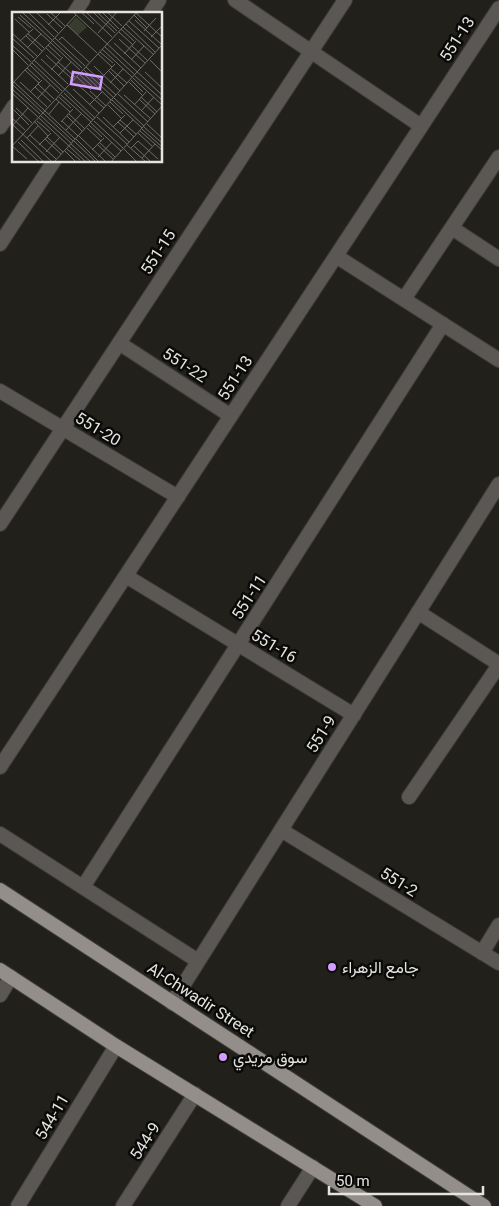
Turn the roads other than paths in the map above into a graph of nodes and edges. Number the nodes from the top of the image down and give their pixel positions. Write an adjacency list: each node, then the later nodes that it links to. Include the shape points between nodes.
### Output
1 (83, 0): 6 (street)
2 (159, 0): 7 (street)
3 (235, 0): 8 (street)
4 (345, 0): 8 (street, 551-15)
5 (499, 8): 10 (street, 551-13)
6 (75, 12)
7 (151, 12)
8 (311, 51): 10 (street); 20 (street, 551-15)
9 (12, 109): 11 (street)
10 (421, 126): 16 (street, 551-13)
11 (0, 127)
12 (499, 157): 14 (street)
13 (53, 162): 15 (street)
14 (452, 228): 17 (street); 18 (street)
15 (0, 244)
16 (336, 256): 18 (street); 23 (street, 551-13)
17 (499, 259)
18 (404, 299): 19 (street)
19 (443, 324): 21 (street); 30 (street, 551-11)
20 (119, 343): 23 (street, 551-22); 24 (street, 551-15)
21 (499, 360)
22 (0, 391): 24 (street, 551-20)
23 (231, 416): 26 (street, 551-13)
24 (63, 428): 26 (street, 551-20); 27 (street, 551-15)
25 (499, 484): 29 (street, 551-9)
26 (178, 497): 28 (street, 551-13)
27 (0, 524)
28 (126, 576): 30 (street, 551-16); 33 (street, 551-13)
29 (418, 612): 31 (street); 32 (street, 551-9)
30 (238, 645): 32 (street, 551-16); 37 (street, 551-11)
31 (499, 665): 34 (street)
32 (354, 715): 35 (street, 551-9)
33 (0, 767)
34 (409, 797)
35 (281, 830): 40 (street, 551-2); 41 (street, 551-9)
36 (0, 834): 37 (street)
37 (84, 887): 41 (street)
38 (0, 890): 45 (main road, Al-Chwadir Street)
39 (499, 925): 40 (street)
40 (482, 953): 42 (street, 551-2)
41 (198, 961): 45 (street, 551-9)
42 (499, 963)
43 (6, 974): 44 (street); 46 (main road)
44 (0, 995)
45 (172, 1002): 53 (main road, Al-Chwadir Street)
46 (116, 1046): 47 (main road); 49 (street, 544-11)
47 (196, 1094): 48 (main road); 50 (street, 544-9)
48 (313, 1166): 51 (street); 52 (main road)
49 (18, 1206)
50 (123, 1206)
51 (288, 1206)
52 (375, 1206)
53 (484, 1206)

